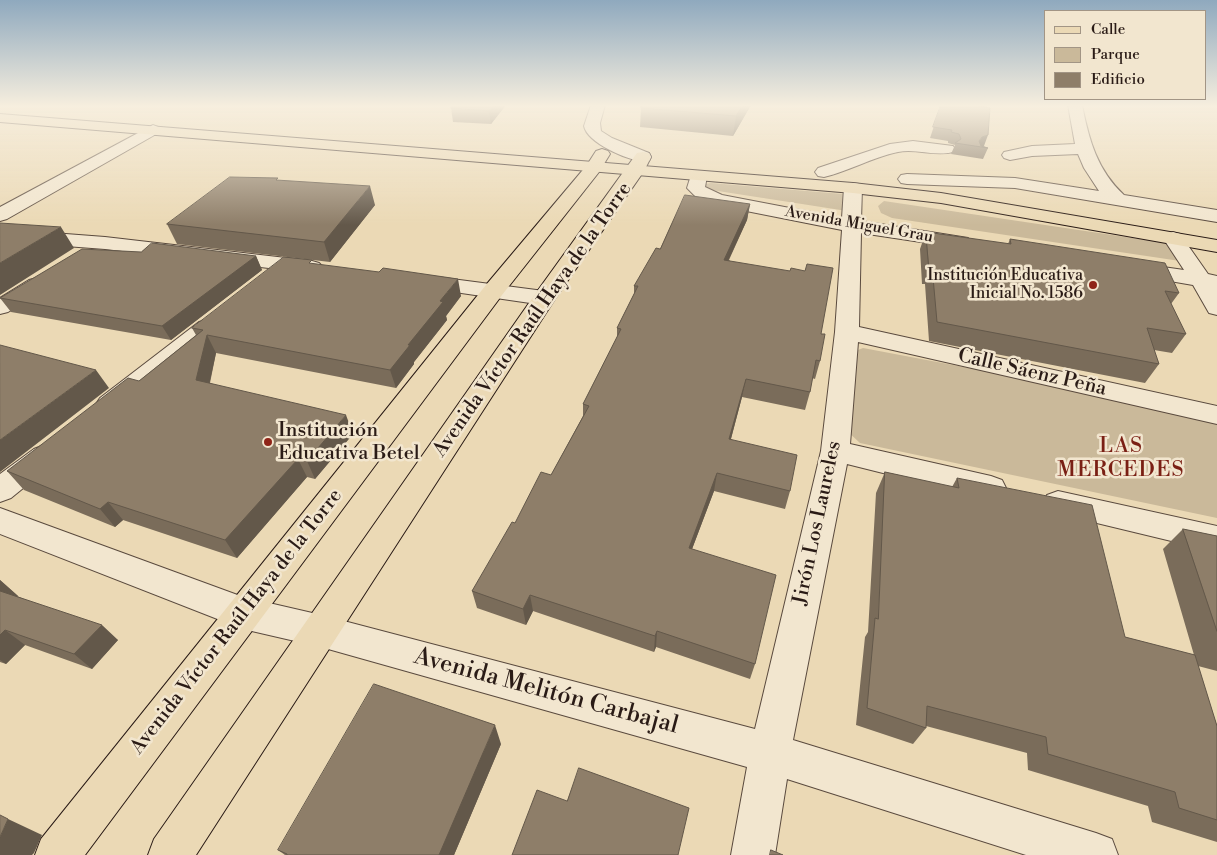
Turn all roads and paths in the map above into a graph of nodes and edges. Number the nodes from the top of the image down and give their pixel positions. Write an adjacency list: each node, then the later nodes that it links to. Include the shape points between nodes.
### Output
1 (126, 145): 18 (street)
2 (411, 145): 9 (main road, Avenida Miguel Grau)
3 (470, 145): 9 (main road, Avenida Miguel Grau)
4 (603, 145): 9 (street)
5 (1076, 145): 10 (street)
6 (947, 149): 12 (street, via 896,147)
7 (992, 154): 8 (street)
8 (1010, 155): 10 (street, via 1032,151); 16 (street)
9 (604, 156): 11 (main road, Avenida Miguel Grau); 11 (street); 35 (main road, Avenida Víctor Raúl Haya de la Torre)
10 (1077, 163): 16 (street, via 1059,182); 17 (street)
11 (639, 164): 12 (main road, Avenida Miguel Grau); 13 (main road, Avenida Miguel Grau); 36 (main road, Avenida Víctor Raúl Haya de la Torre)
12 (824, 172): 14 (main road, Avenida Miguel Grau)
13 (698, 176): 15 (main road, Avenida Miguel Grau); 20 (street, Avenida Miguel Grau, via 696,188 717,200)
14 (907, 179): 16 (street, Avenida Miguel Grau)
15 (853, 188): 20 (street, Jirón Los Laureles); 23 (main road, Avenida Miguel Grau, via 941,198)
16 (1026, 188): 17 (street, Avenida Miguel Grau); 21 (main road, Avenida Miguel Grau)
17 (1117, 198): 19 (street, Avenida Miguel Grau)
18 (0, 215)
19 (1217, 216)
20 (853, 226): 25 (street, Avenida Miguel Grau); 40 (street, Jirón Los Laureles)
21 (1217, 228)
22 (0, 235): 24 (street)
23 (1173, 238): 26 (main road, Avenida Miguel Grau); 33 (street)
24 (105, 243): 27 (street); 28 (street)
25 (978, 245)
26 (1217, 246)
27 (80, 259)
28 (286, 264): 30 (street); 34 (street)
29 (1114, 266): 33 (street)
30 (335, 270)
31 (55, 275): 37 (street)
32 (405, 279): 35 (street)
33 (1209, 281): 38 (street)
34 (263, 282)
35 (494, 290): 36 (street); 48 (main road, Avenida Víctor Raúl Haya de la Torre)
36 (544, 298): 49 (main road, Avenida Víctor Raúl Haya de la Torre)
37 (0, 307)
38 (1217, 308)
39 (224, 313): 42 (street)
40 (847, 332): 41 (street, Calle Sáenz Peña); 44 (street, Jirón Los Laureles)
41 (1217, 415)
42 (93, 417)
43 (62, 442): 45 (street)
44 (834, 451): 47 (street); 50 (street, Jirón Los Laureles)
45 (0, 490)
46 (0, 521): 48 (street, Avenida Melitón Carbajal)
47 (1217, 540)
48 (244, 613): 49 (street, Avenida Melitón Carbajal); 51 (main road, Avenida Víctor Raúl Haya de la Torre)
49 (321, 632): 50 (street, Avenida Melitón Carbajal); 52 (main road, Avenida Víctor Raúl Haya de la Torre)
50 (770, 752): 53 (street, Jirón Los Laureles); 54 (street, Avenida Melitón Carbajal)
51 (56, 855)
52 (170, 855)
53 (753, 855)
54 (1096, 855)

